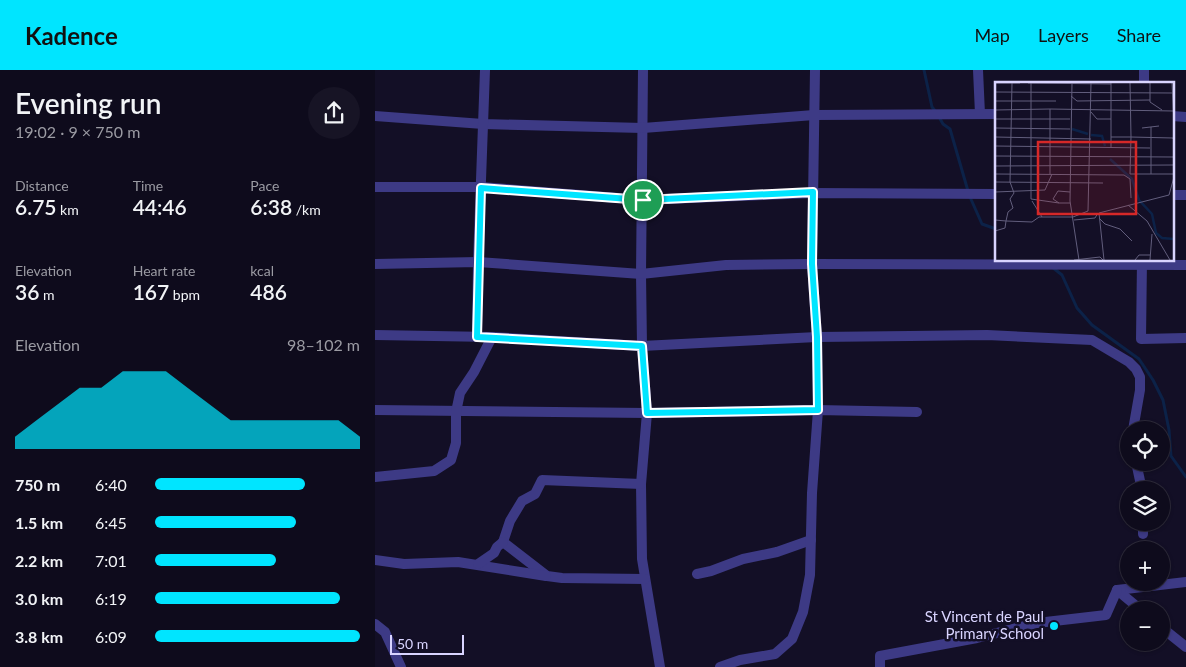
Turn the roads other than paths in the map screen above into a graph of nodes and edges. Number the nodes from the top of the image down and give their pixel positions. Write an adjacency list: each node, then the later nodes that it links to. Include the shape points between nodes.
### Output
1 (485, 70): 11 (street)
2 (643, 70): 12 (street)
3 (815, 70): 8 (street)
4 (978, 70): 5 (street)
5 (980, 114): 6 (street); 8 (street)
6 (995, 114)
7 (375, 116): 11 (street)
8 (814, 116): 12 (street); 15 (street)
9 (1173, 116): 10 (street)
10 (1186, 117)
11 (483, 124): 12 (street); 14 (street)
12 (643, 128): 19 (street)
13 (375, 187): 14 (street)
14 (481, 188): 19 (street); 20 (street)
15 (813, 192): 16 (street); 19 (street); 23 (street)
16 (995, 194)
17 (1173, 195): 18 (street)
18 (1186, 195)
19 (643, 200): 25 (street)
20 (478, 262): 22 (street); 25 (street); 27 (street)
21 (1142, 262): 23 (street); 24 (street); 30 (street, via 1141,339)
22 (375, 264)
23 (812, 264): 25 (street, via 726,265); 29 (street)
24 (1186, 265)
25 (641, 274): 31 (street)
26 (375, 335): 27 (street)
27 (477, 337): 28 (street)
28 (492, 337): 31 (street); 37 (street, via 460,393 451,460 435,471)
29 (817, 337): 31 (street); 33 (street); 36 (street, via 987,335 1092,340 1136,369 1140,390)
30 (1186, 338)
31 (642, 346): 35 (street)
32 (375, 410): 35 (street)
33 (818, 410): 34 (street); 35 (street); 39 (street)
34 (917, 412)
35 (647, 413): 38 (street)
36 (1135, 421)
37 (375, 477)
38 (641, 484): 40 (street, via 542,480 535,494 522,501); 45 (street, via 641,559)
39 (811, 540): 43 (street); 55 (street, via 810,574 803,612 792,639 775,654)
40 (503, 542): 42 (street); 44 (street)
41 (375, 560): 42 (street, via 404,564)
42 (478, 564): 44 (street)
43 (697, 574)
44 (547, 576): 45 (street)
45 (645, 579): 54 (street)
46 (1186, 582): 47 (street)
47 (1117, 590): 48 (street); 52 (street, via 1106,615 1037,624)
48 (1130, 601)
49 (375, 624): 53 (street, via 385,632)
50 (1170, 634): 51 (street)
51 (1186, 647)
52 (880, 656): 56 (street); 57 (street)
53 (401, 667)
54 (660, 667)
55 (720, 667)
56 (871, 667)
57 (880, 667)

